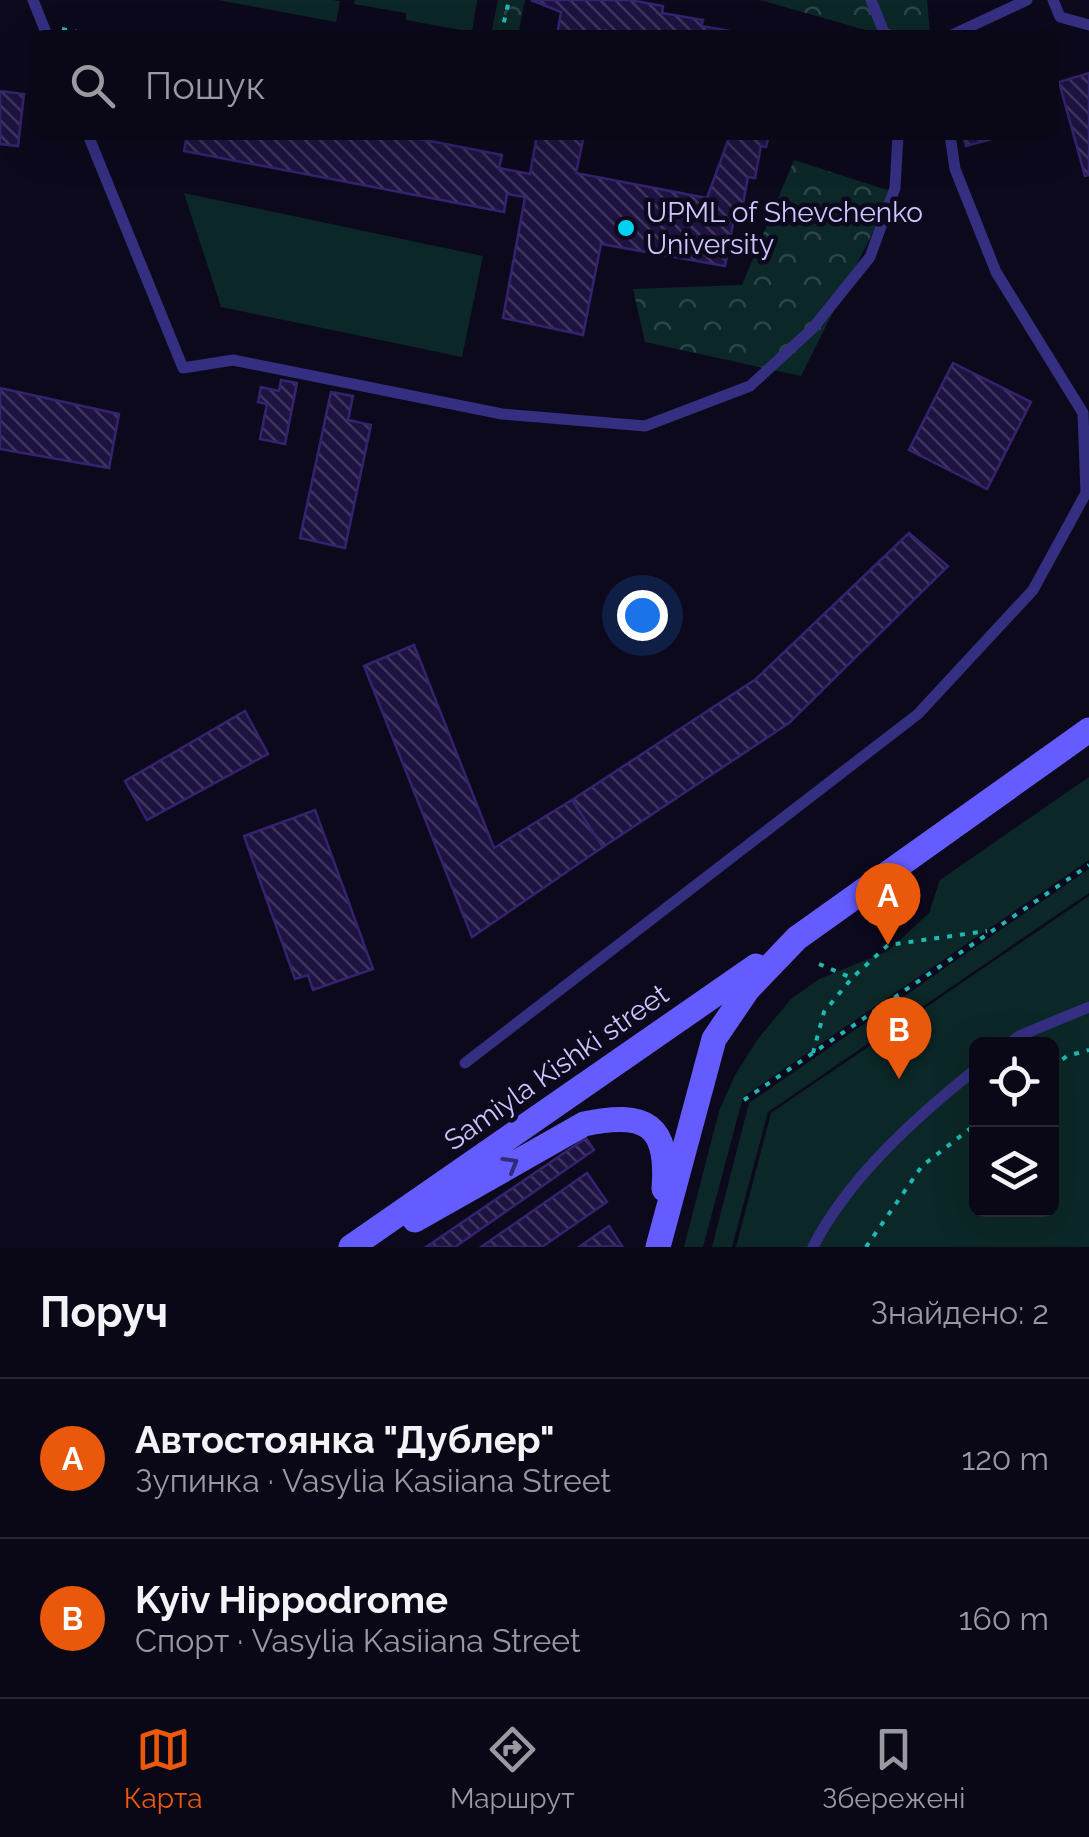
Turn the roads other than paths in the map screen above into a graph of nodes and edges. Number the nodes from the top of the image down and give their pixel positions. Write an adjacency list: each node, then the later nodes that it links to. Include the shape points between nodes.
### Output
1 (33, 0): 6 (lane)
2 (871, 0): 7 (lane)
3 (1026, 0): 8 (lane)
4 (1052, 0): 5 (lane, via 1060,17)
5 (1089, 25)
6 (53, 30)
7 (883, 30)
8 (963, 30)
9 (90, 140): 10 (lane, via 183,368 234,360 502,414 645,426 750,386 813,328 870,257 895,188)
10 (898, 140)
11 (951, 140): 12 (lane, via 955,169 996,272)
12 (1086, 408): 19 (lane, via 1086,493 1042,574 918,714)
13 (1089, 730): 14 (street)
14 (797, 938): 16 (street, Samiyla Kishki street); 18 (street, via 748,988)
15 (1089, 1007): 17 (lane)
16 (689, 1012): 18 (street, via 710,1019); 22 (street, Samiyla Kishki street)
17 (1018, 1037)
18 (714, 1040): 21 (street)
19 (465, 1063)
20 (969, 1075): 24 (lane, via 922,1111 828,1216)
21 (659, 1243): 23 (street, one-way to 21, via 584,1124 608,1119 656,1130 666,1161)
22 (350, 1247)
23 (366, 1247)
24 (812, 1247)

